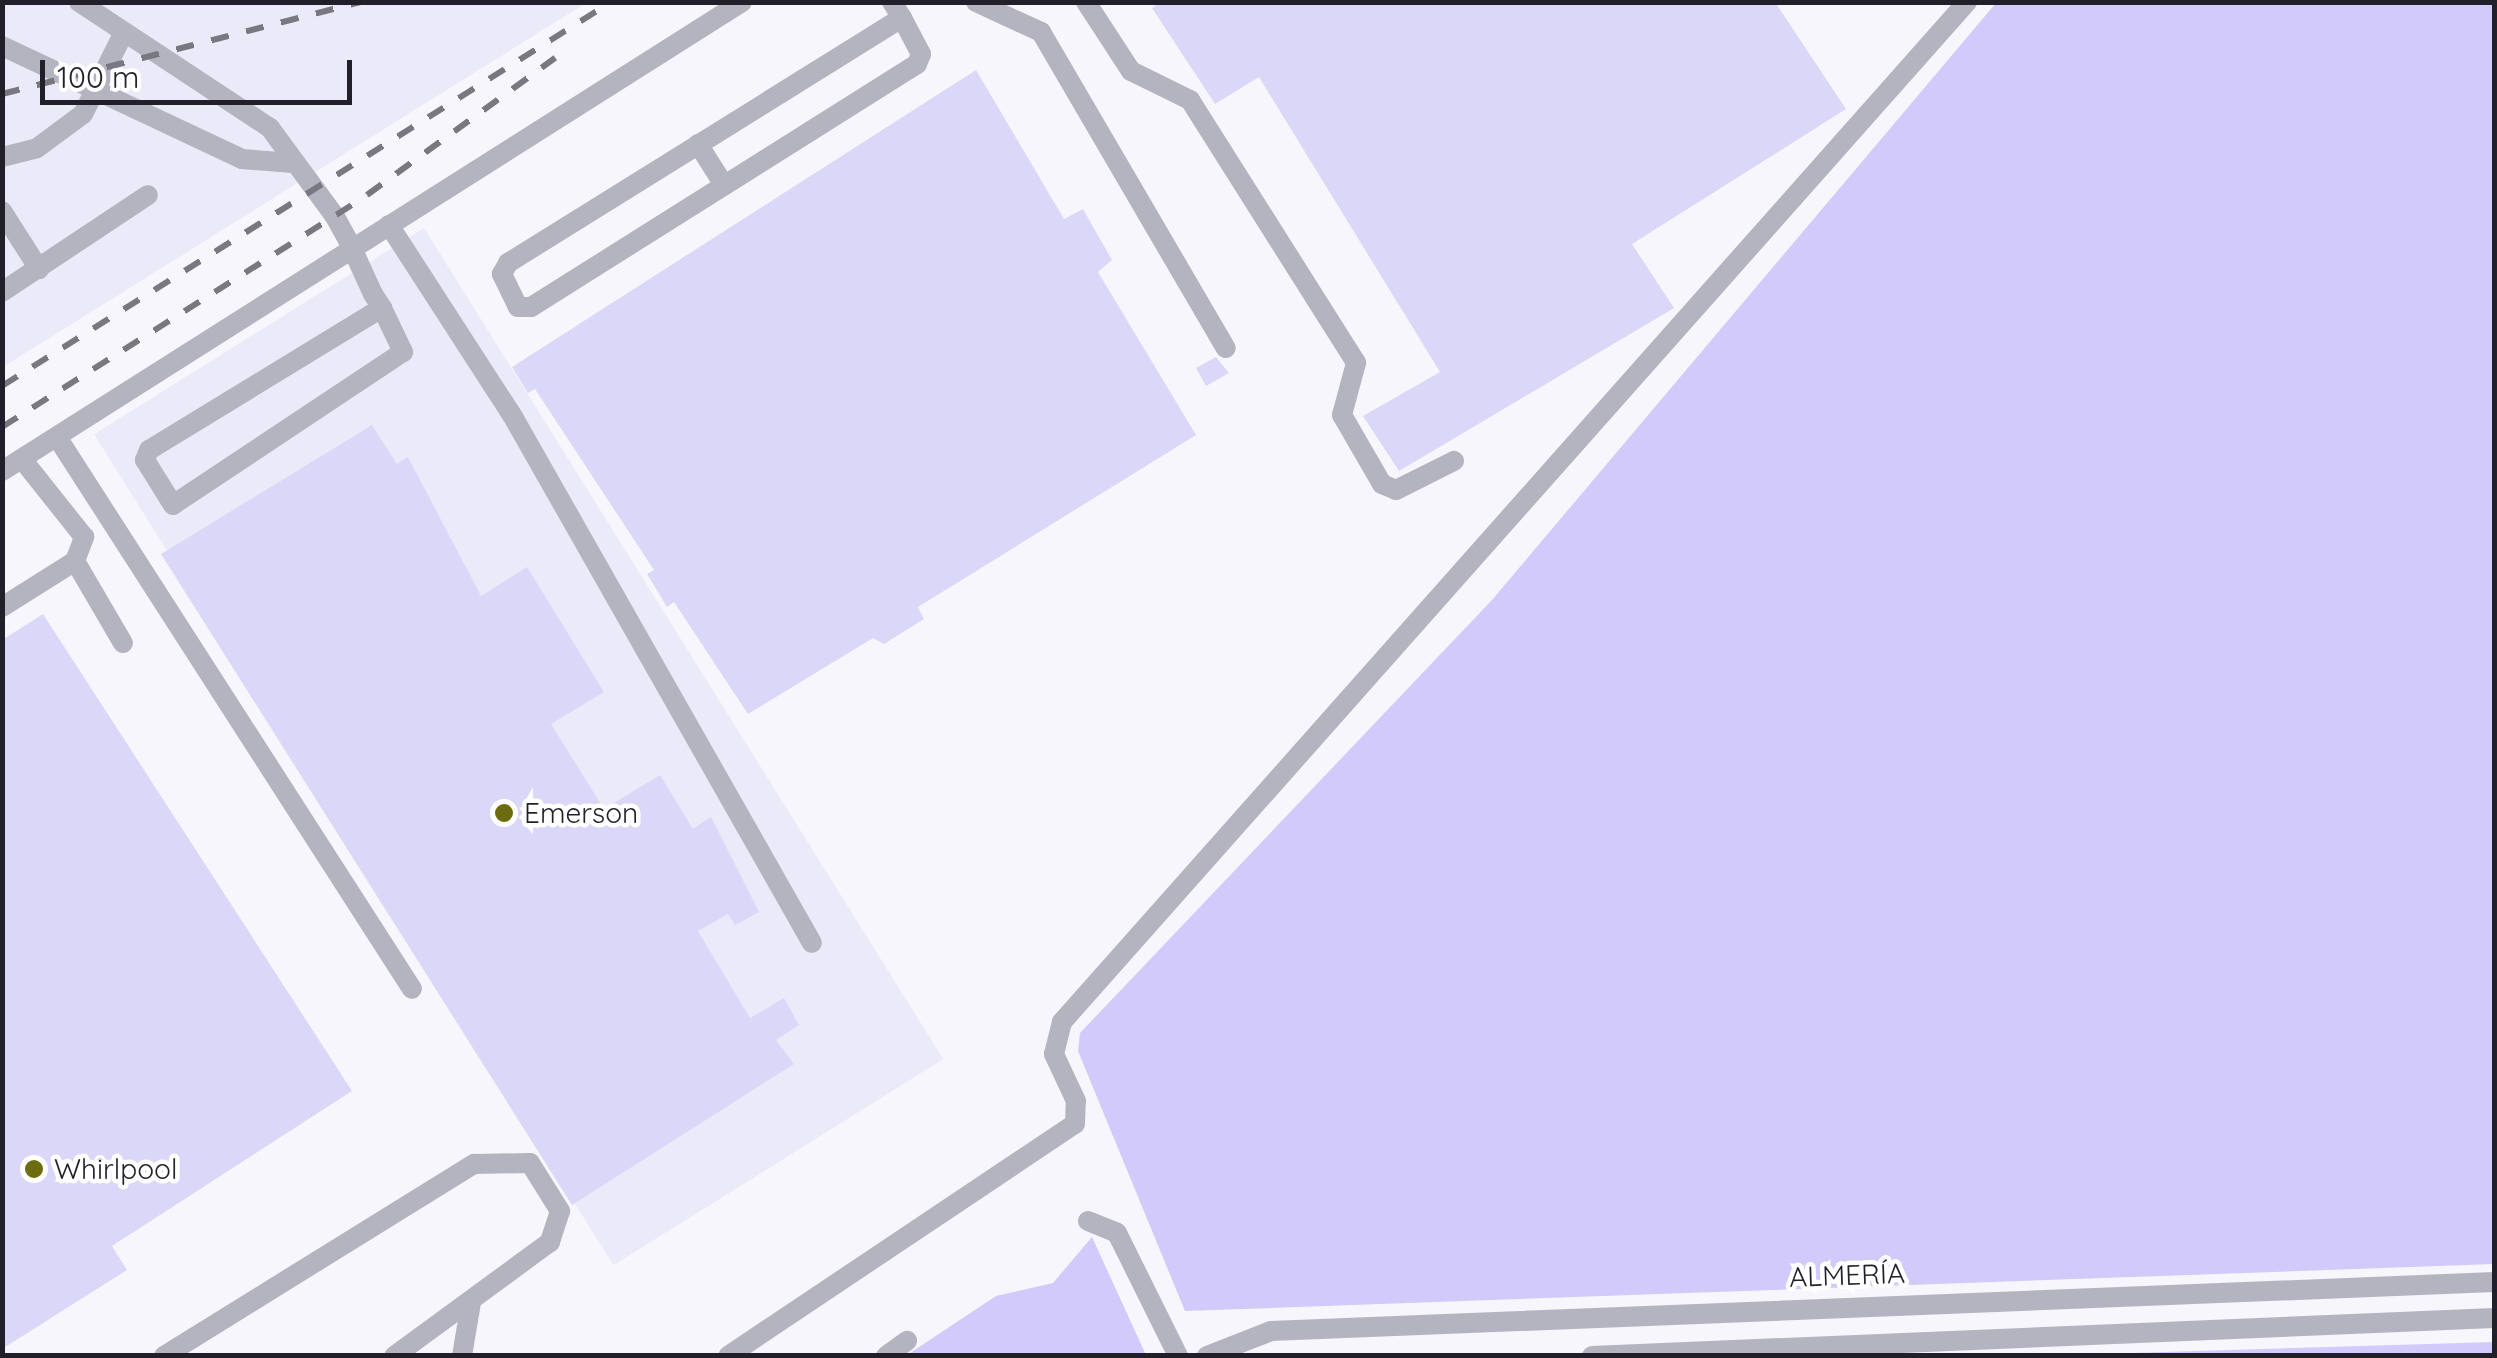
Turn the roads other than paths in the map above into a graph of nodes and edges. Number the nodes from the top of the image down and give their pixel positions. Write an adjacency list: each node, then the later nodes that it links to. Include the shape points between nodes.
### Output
1 (79, 2): 7 (street)
2 (742, 2): 16 (street)
3 (976, 2): 21 (street, via 1040,32)
4 (1086, 2): 24 (street, via 1131,71 1190,100 1356,362 1342,416 1382,484 1396,490)
5 (1967, 2): 44 (street, via 1062,1022 1054,1054 1076,1101 1075,1124)
6 (897, 10): 10 (street); 13 (street, via 917,64)
7 (124, 34): 9 (street); 12 (street, via 253,112)
8 (2, 46): 9 (street)
9 (97, 91): 11 (street, via 63,133); 12 (street, via 242,159)
10 (698, 144): 13 (street); 13 (street, via 508,263 502,274 514,302 531,307)
11 (2, 157)
12 (294, 163): 17 (street)
13 (724, 185)
14 (148, 195): 18 (street)
15 (2, 211): 18 (street)
16 (389, 225): 17 (street); 29 (street, via 512,415)
17 (352, 248): 20 (street); 22 (street)
18 (39, 269): 19 (street)
19 (2, 292)
20 (382, 308): 20 (street, via 400,358 173,505 146,464 150,450)
21 (1226, 348)
22 (57, 437): 23 (street); 30 (street)
23 (22, 459): 25 (street); 26 (street, via 82,526)
24 (1454, 461)
25 (2, 472)
26 (75, 561): 27 (street); 28 (street)
27 (2, 607)
28 (122, 642)
29 (812, 943)
30 (412, 990)
31 (1088, 1220): 46 (street, via 1117,1232)
32 (2494, 1282): 33 (street, ALMERÍA)
33 (2142, 1292): 35 (street, ALMERÍA); 37 (street)
34 (471, 1302): 41 (street, via 539,1255 558,1226 555,1194 530,1163 474,1164); 42 (street); 43 (street)
35 (1749, 1306): 39 (street); 40 (street, ALMERÍA, via 1516,1326 1271,1331)
36 (2494, 1318): 37 (street)
37 (2142, 1329): 39 (street)
38 (907, 1341): 45 (street)
39 (1748, 1342): 47 (street)
40 (1208, 1355)
41 (164, 1356)
42 (394, 1356)
43 (462, 1356)
44 (728, 1356)
45 (886, 1356)
46 (1178, 1356)
47 (1592, 1356)

